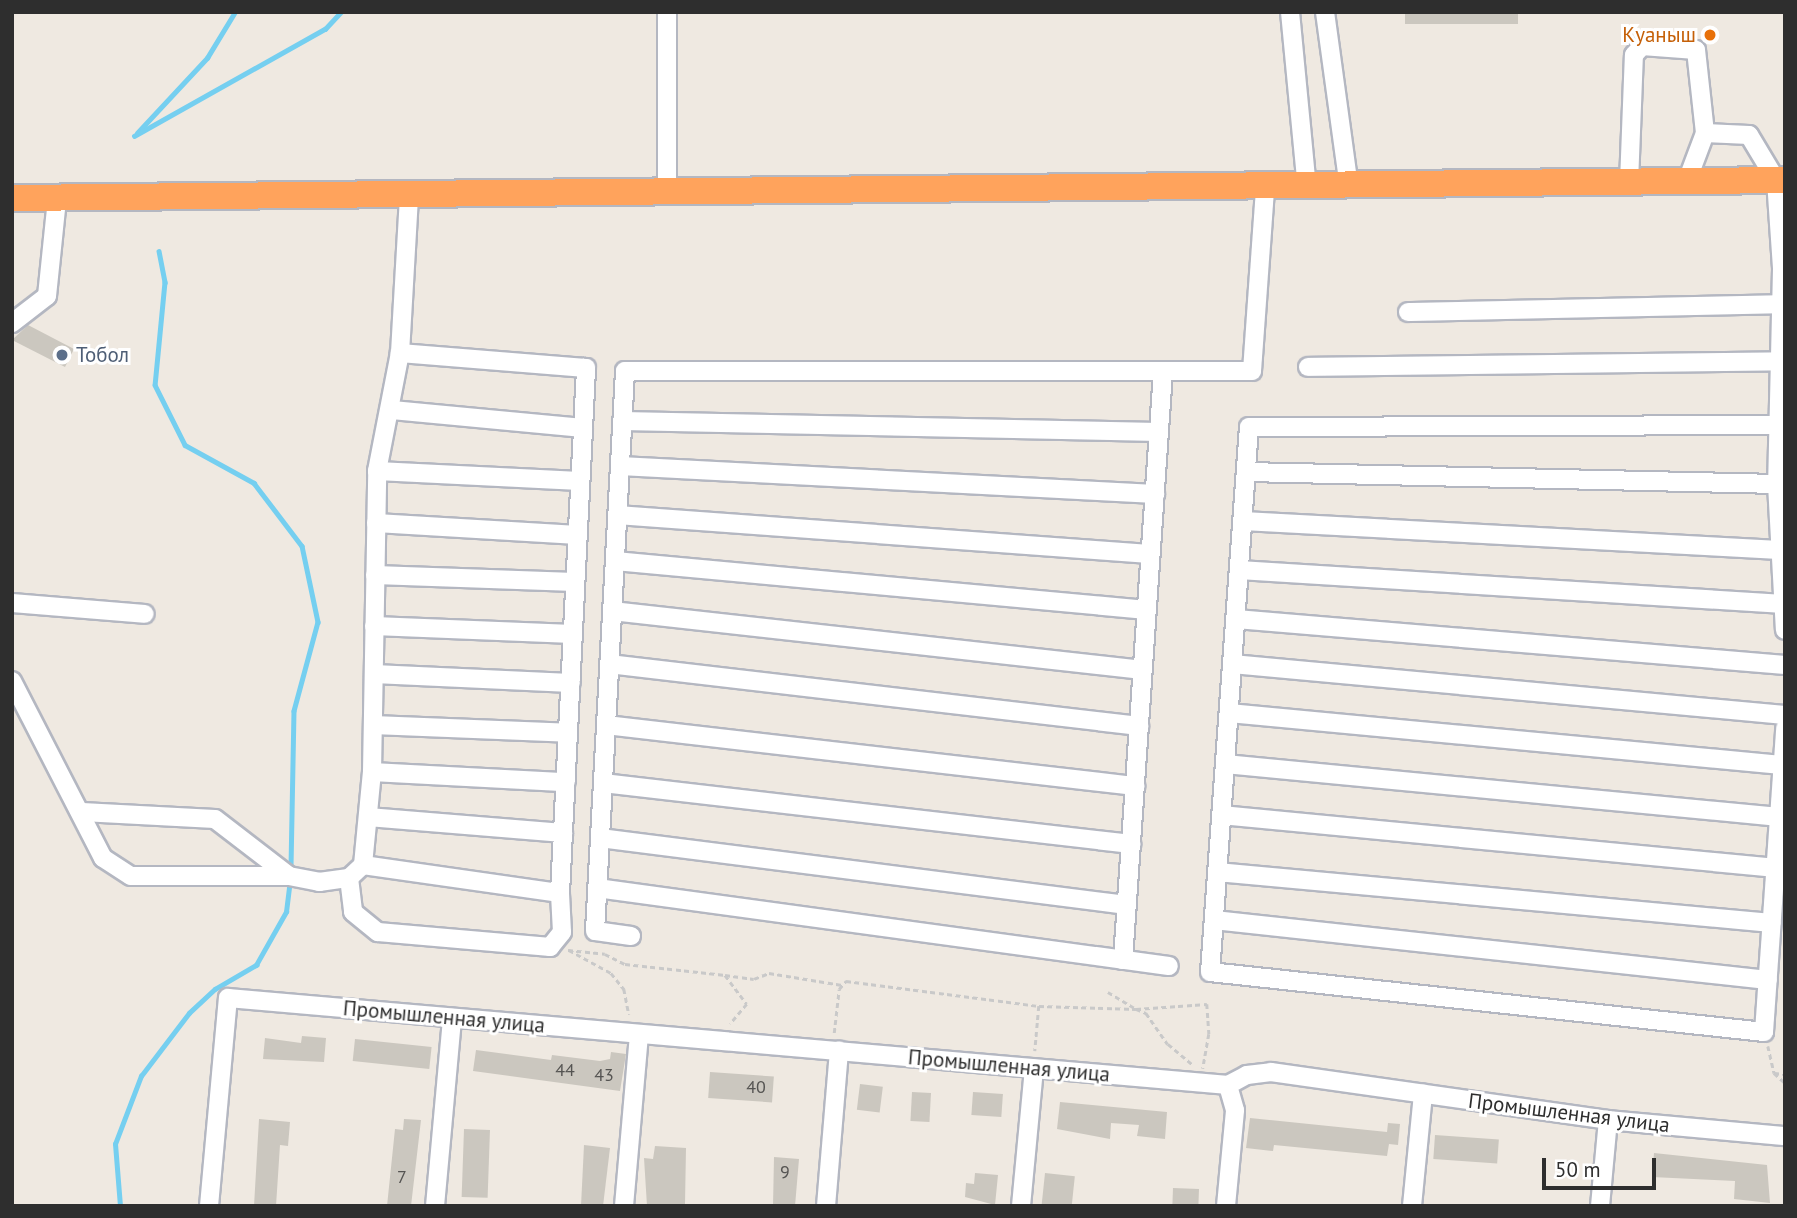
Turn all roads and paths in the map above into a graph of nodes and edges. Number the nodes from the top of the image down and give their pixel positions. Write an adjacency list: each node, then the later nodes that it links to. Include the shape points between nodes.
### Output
1 (667, 12): 11 (lane)
2 (1290, 12): 9 (lane)
3 (1325, 12): 8 (lane)
4 (1705, 133): 5 (lane, via 1749,135); 6 (lane); 7 (lane, via 1696,50 1642,46 1634,55)
5 (1781, 180): 6 (highway); 15 (lane)
6 (1687, 181): 7 (highway)
7 (1629, 183): 8 (highway)
8 (1349, 187): 9 (highway)
9 (1307, 188): 10 (highway)
10 (1265, 189): 11 (highway); 21 (lane, via 1252,371)
11 (667, 192): 12 (highway)
12 (409, 197): 14 (highway); 18 (lane)
13 (12, 198): 14 (highway)
14 (57, 199): 17 (lane, via 47,296)
15 (1781, 304): 16 (lane); 19 (lane)
16 (1408, 312)
17 (12, 323)
18 (400, 353): 22 (lane); 25 (lane, via 586,368)
19 (1779, 362): 20 (lane); 24 (lane)
20 (1308, 367)
21 (1163, 372): 23 (lane, via 625,371); 26 (lane)
22 (391, 410): 25 (lane); 28 (lane)
23 (622, 421): 26 (lane); 27 (lane)
24 (1777, 425): 29 (lane, via 1249,427); 31 (lane)
25 (583, 428): 30 (lane)
26 (1159, 432): 32 (lane)
27 (620, 466): 32 (lane); 33 (lane)
28 (377, 471): 30 (lane); 35 (lane)
29 (1246, 472): 31 (lane); 34 (lane)
30 (580, 481): 36 (lane)
31 (1777, 484): 37 (lane)
32 (1154, 494): 38 (lane)
33 (617, 515): 38 (lane); 39 (lane)
34 (1242, 521): 37 (lane); 40 (lane)
35 (376, 523): 36 (lane); 41 (lane)
36 (578, 535): 42 (lane)
37 (1779, 550): 44 (lane)
38 (1150, 554): 45 (lane)
39 (615, 561): 45 (lane); 46 (lane)
40 (1239, 570): 44 (lane); 48 (lane)
41 (375, 575): 42 (lane); 49 (lane)
42 (575, 582): 51 (lane)
43 (12, 603): 47 (lane)
44 (1784, 604): 50 (lane)
45 (1147, 610): 55 (lane)
46 (612, 611): 52 (lane); 55 (lane)
47 (145, 614)
48 (1236, 619): 53 (lane); 54 (lane)
49 (374, 626): 51 (lane); 56 (lane)
50 (1785, 629)
51 (573, 634): 58 (lane)
52 (609, 664): 62 (lane); 63 (lane)
53 (1232, 664): 59 (lane); 60 (lane)
54 (1785, 665)
55 (1143, 670): 63 (lane)
56 (374, 674): 58 (lane); 61 (lane)
57 (12, 681): 72 (lane)
58 (570, 683): 65 (lane)
59 (1229, 713): 66 (lane); 67 (lane)
60 (1785, 715)
61 (373, 725): 65 (lane); 68 (lane)
62 (606, 725): 70 (lane); 71 (lane)
63 (1139, 726): 71 (lane)
64 (1785, 728): 67 (lane)
65 (568, 733): 69 (lane)
66 (1225, 764): 73 (lane); 75 (lane)
67 (1783, 765): 75 (lane)
68 (372, 772): 69 (lane); 74 (lane)
69 (566, 782): 76 (lane)
70 (603, 783): 77 (lane); 78 (lane)
71 (1135, 786): 78 (lane)
72 (82, 812): 82 (lane, via 215,819); 82 (lane, via 103,858 131,876)
73 (1221, 815): 80 (lane); 81 (lane)
74 (368, 817): 76 (lane); 79 (lane)
75 (1779, 817): 80 (lane)
76 (563, 833): 85 (lane)
77 (600, 838): 84 (lane); 86 (lane)
78 (1131, 844): 86 (lane)
79 (363, 865): 83 (lane); 85 (lane)
80 (1776, 868): 88 (lane)
81 (1217, 872): 87 (lane); 88 (lane)
82 (289, 877): 83 (lane, via 319,882)
83 (349, 878): 90 (lane, via 353,912 378,932 550,947)
84 (597, 888): 89 (lane, via 595,931); 91 (lane)
85 (560, 893): 90 (lane)
86 (1127, 905): 91 (lane)
87 (1214, 920): 94 (lane); 100 (lane, via 1210,972)
88 (1772, 923): 94 (lane)
89 (631, 936)
90 (563, 944): 93 (path, via 625,964); 101 (path, via 611,974 624,989)
91 (1123, 960): 92 (lane)
92 (1169, 966)
93 (725, 975): 95 (path, via 754,979 769,973); 102 (path, via 747,1004 743,1014)
94 (1768, 980): 100 (lane)
95 (843, 985): 97 (path, via 846,981 927,989); 103 (path)
96 (1108, 992): 98 (path)
97 (1039, 1006): 98 (path); 104 (path)
98 (1136, 1009): 105 (path, via 1146,1013 1168,1044); 106 (path, via 1207,1004 1209,1034 1202,1066)
99 (452, 1018): 101 (lane, Промышленная улица); 114 (lane, Промышленная улица, via 228,998); 115 (lane)
100 (1764, 1032): 107 (path)
101 (636, 1036): 102 (lane, Промышленная улица); 116 (lane)
102 (707, 1041): 103 (lane, Промышленная улица)
103 (835, 1051): 104 (lane, Промышленная улица); 117 (lane)
104 (1034, 1069): 110 (lane, Промышленная улица); 118 (lane)
105 (1199, 1071)
106 (1206, 1073)
107 (1774, 1073): 108 (path); 109 (path)
108 (1785, 1074)
109 (1785, 1083)
110 (1228, 1085): 111 (lane, Промышленная улица, via 1247,1075 1271,1072 1394,1086); 119 (lane, via 1235,1110)
111 (1423, 1094): 112 (lane, Промышленная улица); 120 (lane)
112 (1608, 1120): 113 (lane, Промышленная улица); 121 (lane)
113 (1785, 1136)
114 (209, 1206)
115 (435, 1206)
116 (625, 1206)
117 (825, 1206)
118 (1021, 1206)
119 (1226, 1206)
120 (1412, 1206)
121 (1600, 1206)

